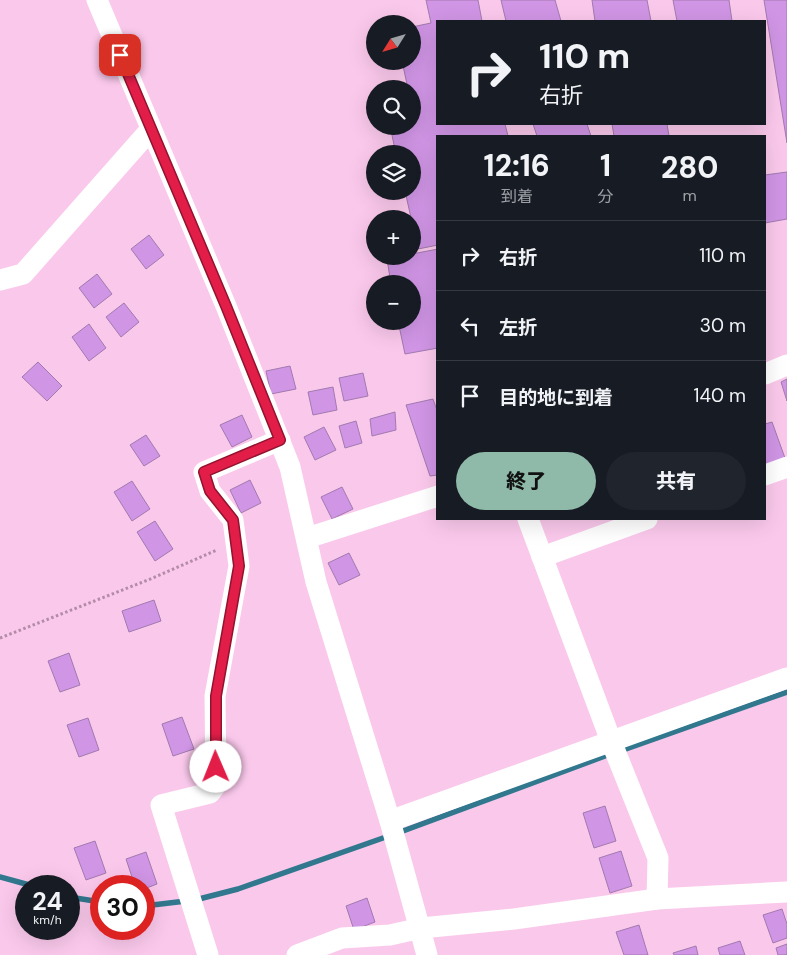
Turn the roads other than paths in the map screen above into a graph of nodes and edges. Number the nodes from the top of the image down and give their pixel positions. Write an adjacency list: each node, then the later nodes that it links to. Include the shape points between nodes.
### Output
1 (97, 0): 2 (street)
2 (151, 129): 3 (street, via 23,274); 6 (street)
3 (0, 280)
4 (787, 365): 5 (street)
5 (766, 374)
6 (280, 440): 12 (street, via 296,487); 20 (street, via 204,472 208,486 233,520 239,566 216,696 216,785 210,794 160,806)
7 (787, 467): 8 (street)
8 (766, 475)
9 (436, 497): 12 (street)
10 (528, 520): 13 (street)
11 (644, 520): 13 (street)
12 (307, 538): 16 (street, via 316,582)
13 (542, 558): 15 (street)
14 (787, 678): 15 (street)
15 (611, 741): 16 (street); 18 (street, via 658,858)
16 (390, 821): 19 (street)
17 (787, 892): 18 (street)
18 (657, 899): 19 (street, via 534,917)
19 (421, 928): 21 (street, via 390,935 342,938); 22 (street)
20 (208, 955)
21 (297, 955)
22 (427, 955)

